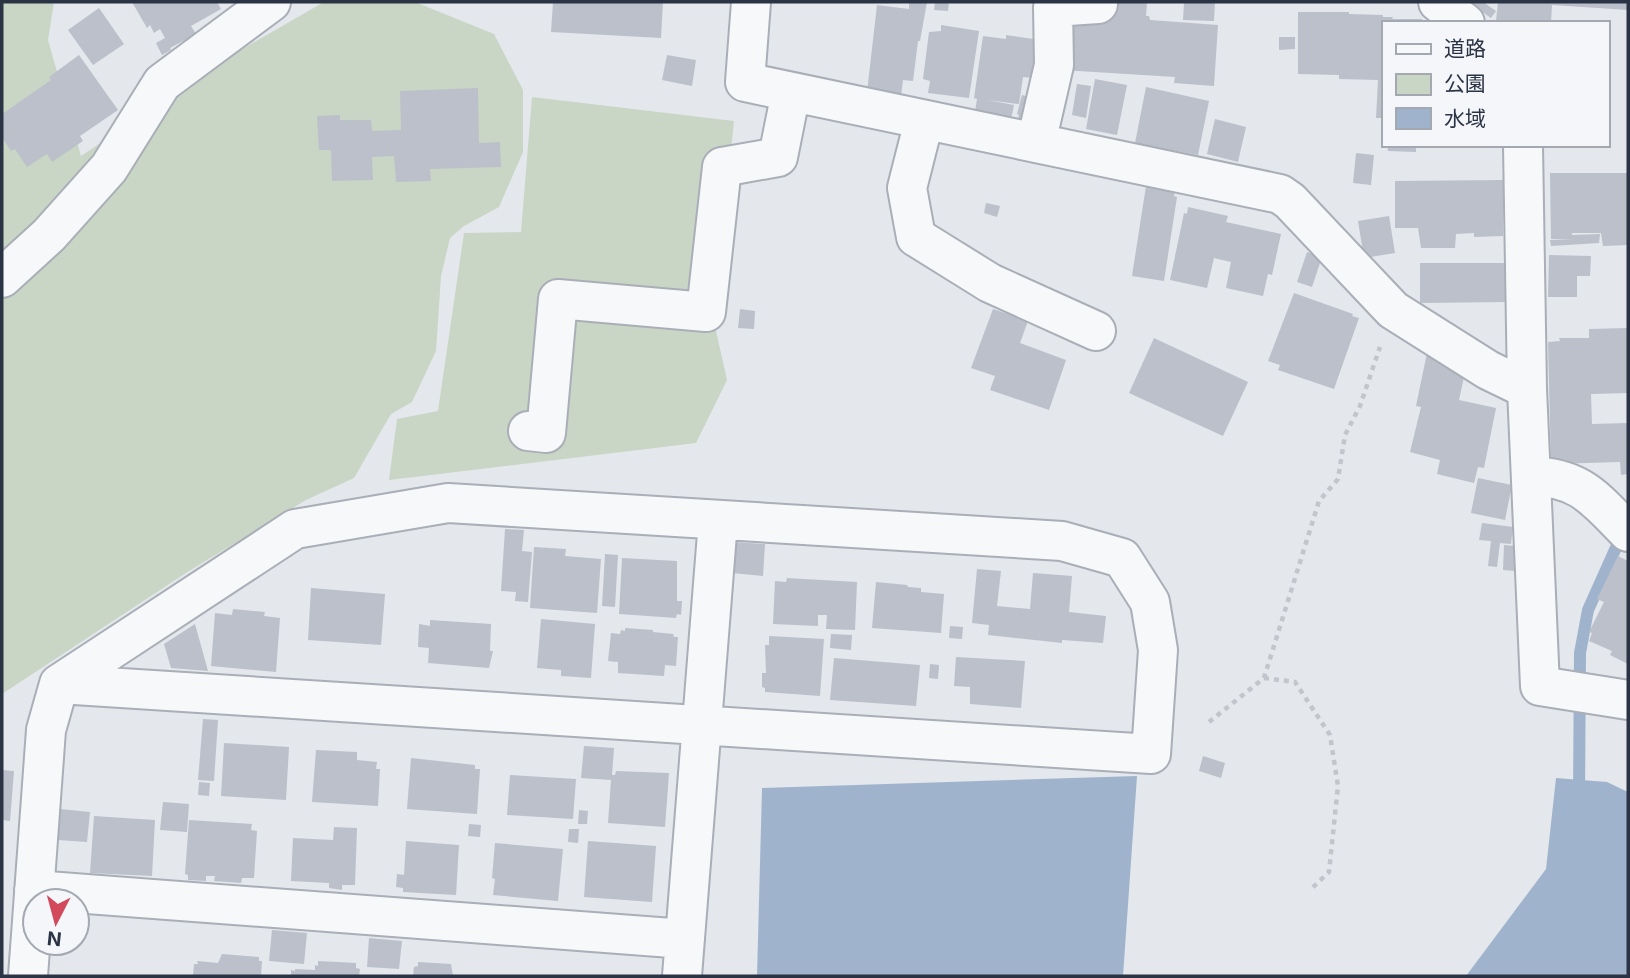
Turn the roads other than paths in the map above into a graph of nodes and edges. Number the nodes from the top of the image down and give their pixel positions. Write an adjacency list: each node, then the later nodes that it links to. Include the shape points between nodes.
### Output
1 (271, 2): 10 (street, via 162,83 109,168)
2 (751, 2): 6 (street, via 746,82)
3 (1098, 2): 8 (street, via 1053,7 1054,65)
4 (1438, 2): 5 (street)
5 (1462, 21)
6 (791, 92): 7 (street); 13 (street, via 778,157 722,167 706,312 558,299 546,433)
7 (924, 121): 8 (street); 11 (street, via 907,188 916,237 990,283)
8 (1035, 143): 12 (street, via 1280,194 1393,310)
9 (1523, 147): 12 (street)
10 (2, 278)
11 (1096, 331)
12 (1527, 389): 14 (street)
13 (528, 431)
14 (1531, 475): 16 (street, via 1554,477 1585,489); 18 (street, via 1540,687)
15 (718, 521): 17 (street, via 448,503 295,529); 19 (street); 19 (street, via 1062,541 1122,558 1150,602 1158,650 1151,754)
16 (1628, 532)
17 (60, 684): 19 (street); 20 (street, via 46,730)
18 (1628, 700)
19 (702, 727): 23 (street)
20 (34, 887)
21 (91, 896): 23 (street)
22 (30, 957): 24 (street)
23 (684, 958)
24 (29, 976)

